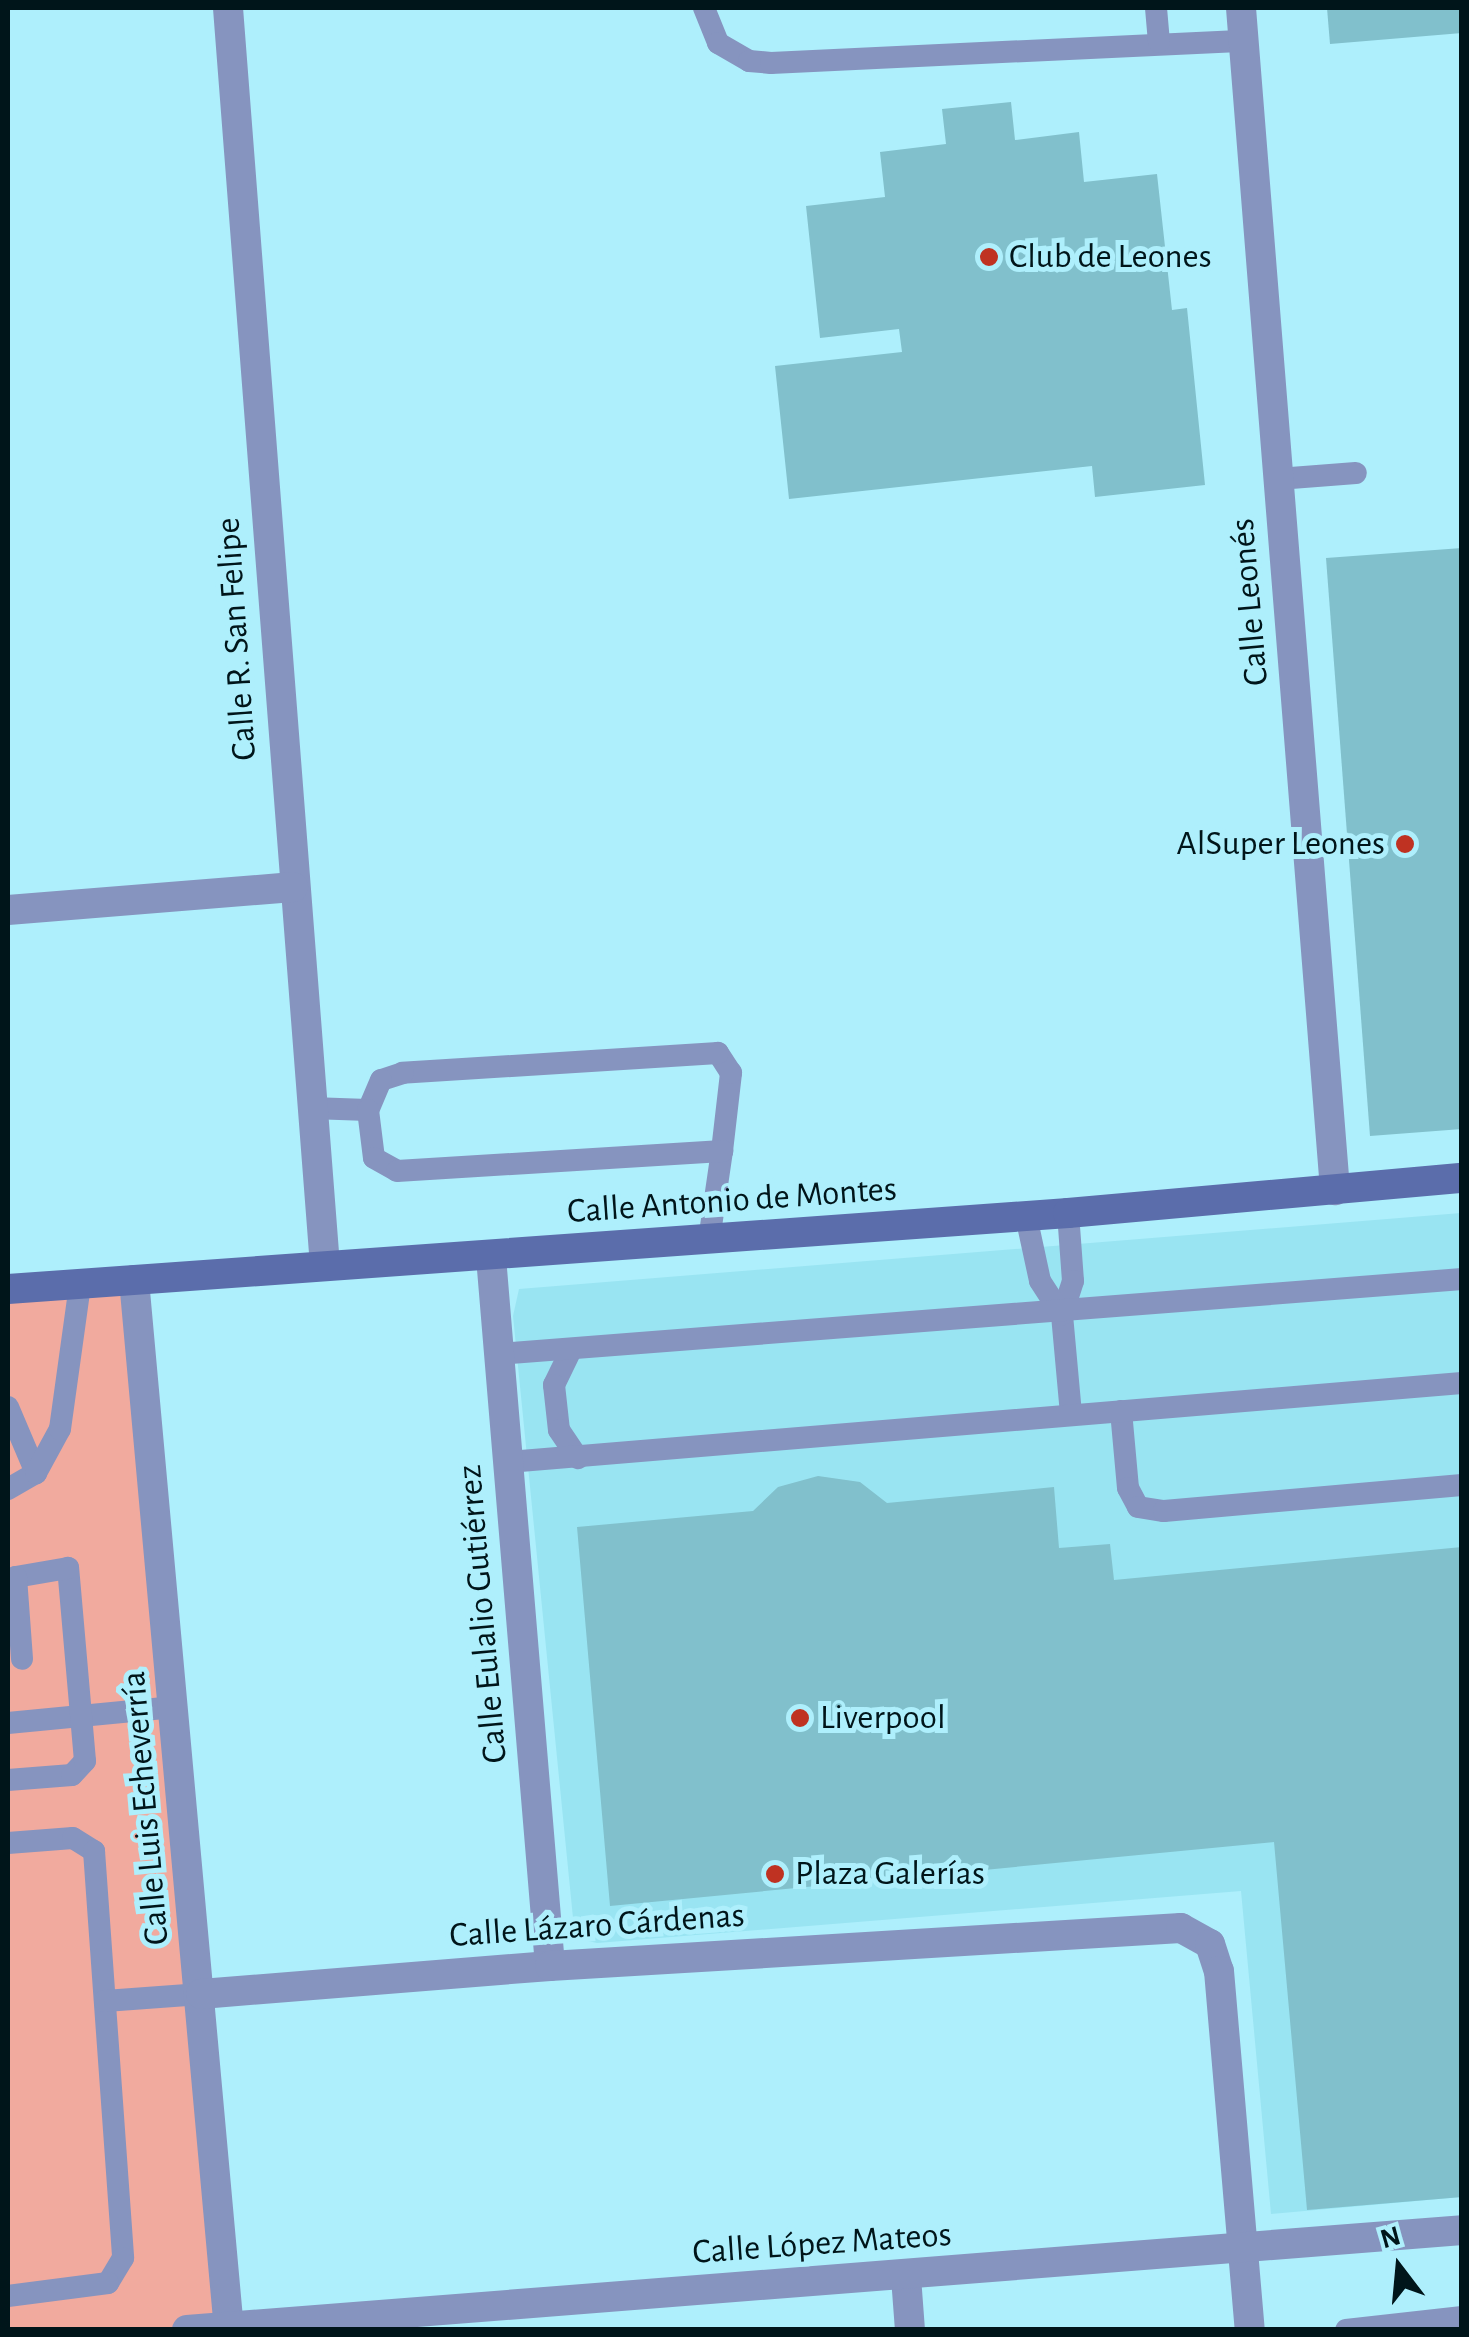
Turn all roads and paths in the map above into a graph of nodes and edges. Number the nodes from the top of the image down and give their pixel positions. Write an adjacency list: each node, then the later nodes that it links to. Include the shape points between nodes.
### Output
1 (228, 8): 9 (street, Calle R. San Felipe)
2 (704, 8): 6 (lane, via 718,43 749,62)
3 (1156, 8): 6 (lane)
4 (1241, 8): 5 (street, Calle Leonés)
5 (1244, 41): 6 (lane); 8 (street, Calle Leonés)
6 (1159, 42)
7 (1356, 474): 8 (lane)
8 (1278, 480): 15 (street, Calle Leonés)
9 (293, 887): 10 (street); 11 (street, Calle R. San Felipe)
10 (8, 910)
11 (312, 1108): 12 (lane); 20 (street, Calle R. San Felipe)
12 (368, 1110): 13 (lane, via 374,1158 397,1171); 13 (lane, via 373,1089 391,1075 712,1052 727,1060 731,1073)
13 (722, 1151): 18 (lane)
14 (1462, 1178): 15 (main road, Calle Antonio de Montes)
15 (1335, 1190): 16 (main road, Calle Antonio de Montes)
16 (1068, 1213): 17 (main road, Calle Antonio de Montes); 25 (lane, via 1073,1281)
17 (1026, 1216): 18 (main road, Calle Antonio de Montes); 25 (lane, via 1040,1281)
18 (709, 1240): 19 (main road, Calle Antonio de Montes)
19 (491, 1257): 20 (main road, Calle Antonio de Montes); 27 (street, Calle Eulalio Gutiérrez)
20 (325, 1265): 21 (main road, Calle Antonio de Montes)
21 (134, 1280): 23 (main road, Calle Antonio de Montes); 38 (street, Calle Luis Echeverría)
22 (1462, 1280): 25 (lane)
23 (80, 1284): 24 (main road, Calle Antonio de Montes); 34 (lane, via 60,1430)
24 (8, 1289)
25 (1062, 1315): 26 (lane); 31 (lane)
26 (570, 1350): 27 (lane); 32 (lane, via 554,1385 559,1430)
27 (499, 1354): 33 (street, Calle Eulalio Gutiérrez)
28 (1462, 1383): 30 (lane)
29 (8, 1406): 34 (lane)
30 (1122, 1411): 31 (lane); 35 (lane, via 1128,1488 1138,1508)
31 (1071, 1413): 32 (lane)
32 (578, 1458): 33 (lane)
33 (508, 1462): 43 (street, Calle Eulalio Gutiérrez)
34 (36, 1473): 36 (lane)
35 (1462, 1485)
36 (8, 1489)
37 (22, 1659): 39 (lane, via 16,1578 68,1568)
38 (174, 1708): 39 (lane); 44 (street, Calle Luis Echeverría)
39 (81, 1716): 40 (lane); 41 (lane, via 85,1761 78,1772)
40 (8, 1723)
41 (8, 1780)
42 (8, 1843): 45 (lane, via 73,1838 90,1846)
43 (550, 1966): 44 (street, Calle Lázaro Cárdenas); 47 (street, Calle Lázaro Cárdenas, via 1181,1928 1210,1944 1216,1957)
44 (202, 1994): 45 (lane); 51 (street, Calle Luis Echeverría)
45 (106, 2000): 49 (lane, via 122,2267 96,2287)
46 (1462, 2230): 47 (street, Calle López Mateos)
47 (1243, 2248): 48 (street, Calle López Mateos); 54 (street, Calle Lázaro Cárdenas)
48 (906, 2277): 51 (street, Calle López Mateos); 53 (street)
49 (8, 2296)
50 (1462, 2317): 55 (lane)
51 (229, 2328): 52 (street, Calle López Mateos)
52 (187, 2330)
53 (910, 2330)
54 (1250, 2330)
55 (1346, 2330)

